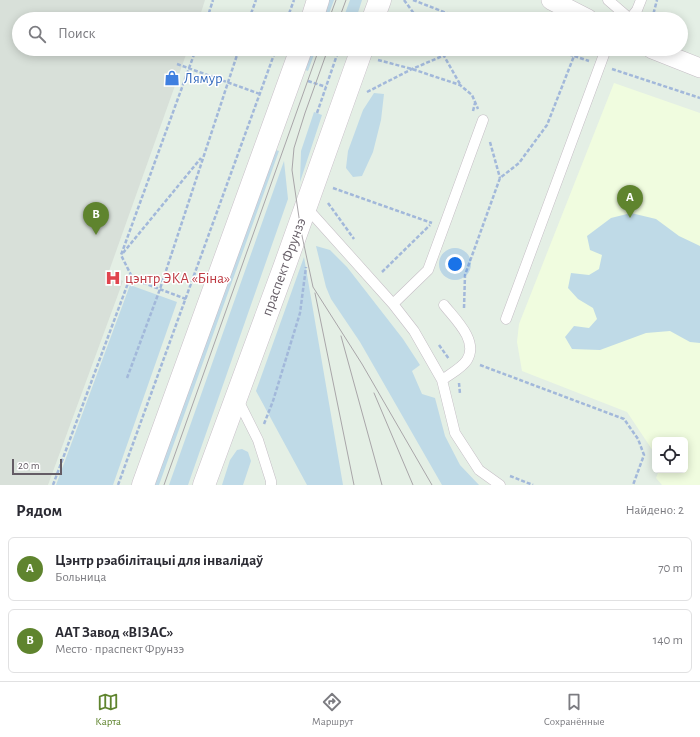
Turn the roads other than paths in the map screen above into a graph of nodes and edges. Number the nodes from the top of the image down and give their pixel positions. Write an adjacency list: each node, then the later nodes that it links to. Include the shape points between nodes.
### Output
1 (318, 0): 6 (main road)
2 (380, 0): 7 (main road)
3 (551, 0): 8 (street)
4 (608, 0): 9 (lane)
5 (641, 0): 10 (lane)
6 (314, 12)
7 (376, 12)
8 (574, 12)
9 (622, 12)
10 (635, 12)
11 (298, 56): 23 (main road)
12 (603, 56): 20 (lane)
13 (670, 56): 15 (street)
14 (373, 57): 17 (main road, праспект Фрунзэ)
15 (700, 68)
16 (483, 120): 18 (lane, via 428,270)
17 (306, 207): 18 (lane); 22 (main road, праспект Фрунзэ)
18 (393, 304): 21 (lane, via 414,331)
19 (444, 306): 21 (lane, via 463,328 471,344 468,360)
20 (506, 319)
21 (442, 380): 26 (lane, via 455,433 479,470)
22 (236, 397): 24 (main road, праспект Фрунзэ); 25 (lane, via 258,440)
23 (143, 485)
24 (204, 485)
25 (271, 485)
26 (500, 485)

